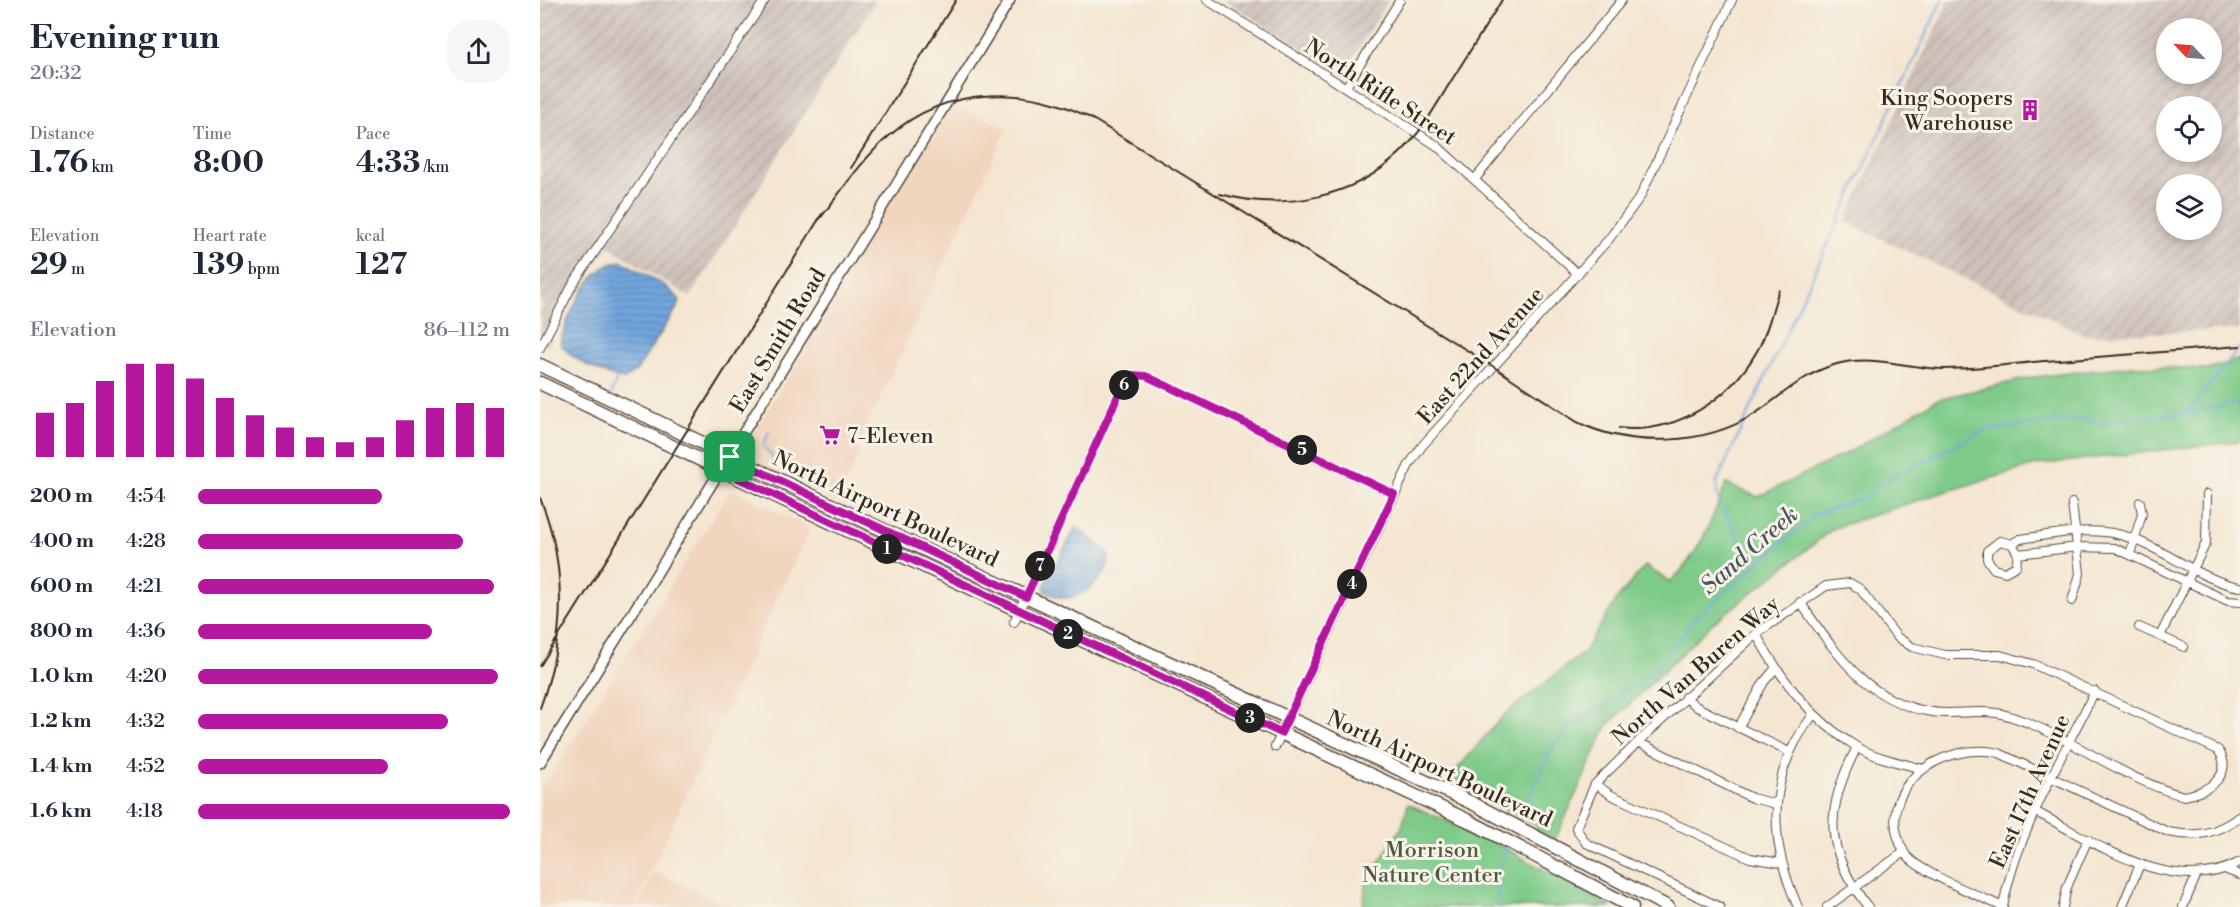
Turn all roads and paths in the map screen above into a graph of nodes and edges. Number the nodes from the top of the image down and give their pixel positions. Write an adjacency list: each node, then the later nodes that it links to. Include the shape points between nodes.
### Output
1 (765, 0): 10 (street, via 573,284)
2 (1010, 0): 13 (street, East Smith Road, via 783,364)
3 (1207, 0): 7 (street, North Rifle Street)
4 (1400, 0): 7 (street)
5 (1622, 0): 8 (street)
6 (1732, 0): 9 (street, East 22nd Avenue, via 1640,197 1620,227)
7 (1346, 87): 8 (street, North Rifle Street, via 1419,132)
8 (1475, 179): 9 (street, North Rifle Street)
9 (1578, 274): 15 (street, East 22nd Avenue, via 1422,446)
10 (540, 348)
11 (540, 365): 13 (main road, North Airport Boulevard)
12 (540, 383): 14 (main road, North Airport Boulevard)
13 (730, 457): 14 (street, East Smith Road); 28 (main road, North Airport Boulevard)
14 (721, 470): 32 (main road, North Airport Boulevard); 49 (street, East Smith Road)
15 (1394, 494): 28 (street, via 1146,376 1133,375 1122,387); 41 (street, East 22nd Avenue)
16 (2207, 494): 25 (street, via 2206,543)
17 (2140, 502): 20 (street, via 2142,514)
18 (2072, 503): 19 (street)
19 (2077, 532): 20 (street, via 2112,533); 21 (street, via 2020,539); 22 (street)
20 (2136, 541): 24 (street); 25 (street)
21 (2012, 544): 23 (street); 23 (street, via 2000,541 1990,548 1989,565 2005,572 2016,566)
22 (2078, 547): 23 (street); 24 (street, via 2115,548); 29 (street, via 2080,574)
23 (2018, 554)
24 (2130, 554): 26 (street)
25 (2193, 568): 26 (street); 27 (street)
26 (2187, 581): 31 (street, via 2228,601); 35 (street)
27 (2240, 587)
28 (1026, 597): 32 (street); 41 (main road, North Airport Boulevard)
29 (2072, 601)
30 (1800, 602): 34 (street, North Van Buren Way); 38 (street, North Van Buren Way, via 1826,586 1850,584 1860,590 1897,637 1912,646 1945,656 2000,655 2033,664); 45 (street, via 1838,656 1858,678 1886,697 1933,712 1997,713)
31 (2240, 602)
32 (1016, 616): 43 (main road, North Airport Boulevard)
33 (2139, 627): 35 (street)
34 (1756, 634): 37 (street); 39 (street, North Van Buren Way)
35 (2160, 636): 36 (street)
36 (2184, 647)
37 (1775, 669): 40 (street); 42 (street)
38 (2095, 691): 45 (street, East 17th Avenue); 45 (street, North Van Buren Way, via 2218,750 2224,758 2224,768 2206,791 2184,796)
39 (1685, 698): 42 (street); 44 (street, North Van Buren Way)
40 (1813, 715): 47 (street); 48 (street)
41 (1288, 719): 43 (street, East 22nd Avenue); 66 (main road, North Airport Boulevard, via 1474,804)
42 (1738, 728): 48 (street)
43 (1281, 733): 46 (street, East 22nd Avenue); 65 (main road, North Airport Boulevard, via 1467,819)
44 (1638, 742): 52 (street, North Van Buren Way); 53 (street, via 1752,798)
45 (2069, 743): 51 (street, East 17th Avenue)
46 (1275, 747)
47 (1857, 747): 50 (street); 64 (street, via 1843,774 1833,822 1838,861)
48 (1789, 752): 53 (street)
49 (540, 763)
50 (1923, 769): 51 (street, via 1942,758 1982,749 1999,753); 57 (street, via 1902,789 1896,811)
51 (2052, 779): 54 (street, East 17th Avenue); 55 (street, via 2168,832 2190,837 2209,833)
52 (1595, 784): 59 (street, via 1611,795 1750,858); 67 (street, North Van Buren Way, via 1576,828 1586,843)
53 (1776, 804): 59 (street)
54 (2036, 812): 56 (street); 71 (street, East 17th Avenue, via 2007,882)
55 (2240, 816)
56 (2088, 839): 60 (street); 72 (street, via 2067,887)
57 (1904, 852): 64 (street); 71 (street, via 1926,870)
58 (2240, 862): 61 (street)
59 (1781, 863): 68 (street)
60 (2140, 864): 62 (street, via 2169,873); 73 (street)
61 (2227, 870): 62 (street); 63 (street)
62 (2197, 874): 74 (street)
63 (2240, 874)
64 (1854, 888): 69 (street); 70 (street)
65 (1632, 907)
66 (1668, 907)
67 (1720, 907)
68 (1798, 907)
69 (1827, 907)
70 (1868, 907)
71 (2003, 907)
72 (2063, 907)
73 (2122, 907)
74 (2183, 907)

